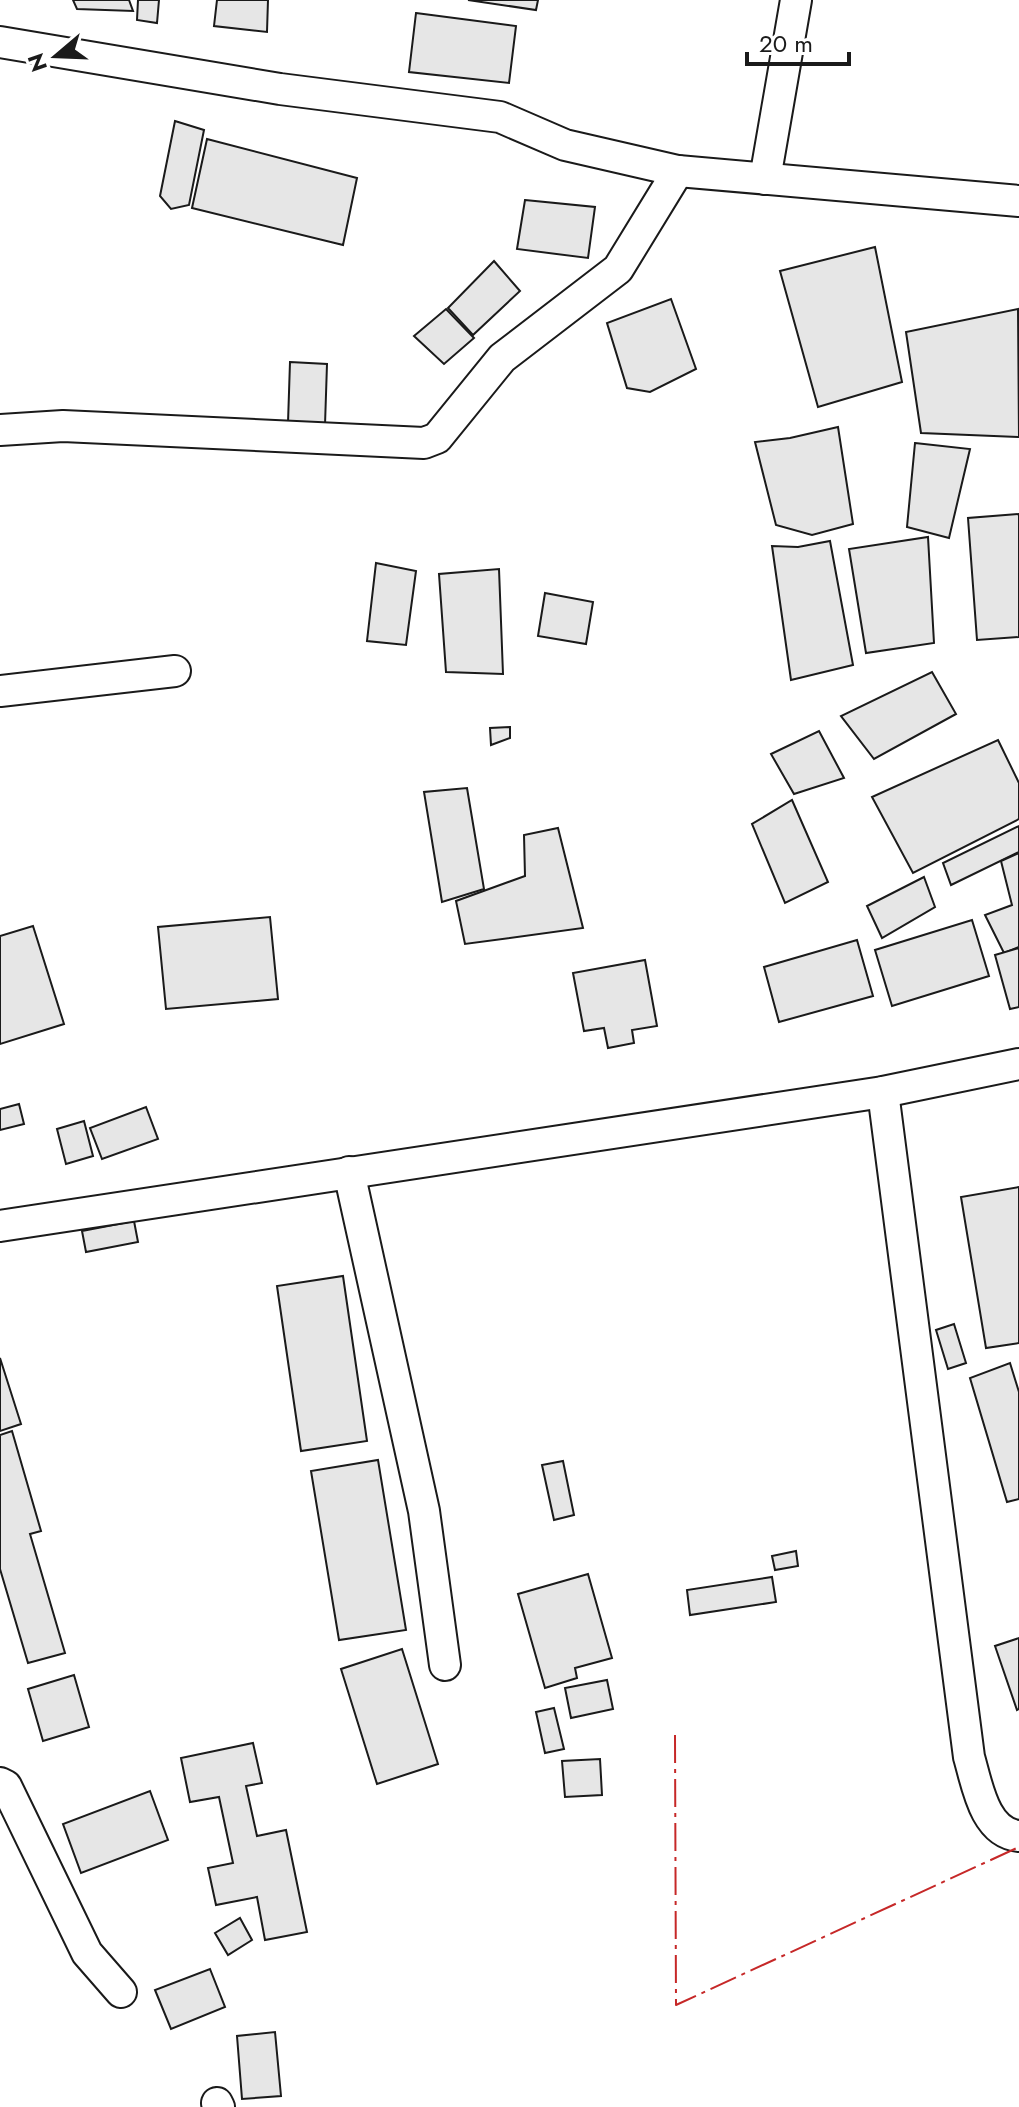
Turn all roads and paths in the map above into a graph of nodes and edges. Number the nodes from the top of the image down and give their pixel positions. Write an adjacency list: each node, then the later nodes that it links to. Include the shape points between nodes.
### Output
1 (796, 0): 4 (street)
2 (0, 42): 3 (street, via 280,89 500,117 565,145)
3 (678, 171): 4 (street); 6 (street, via 618,269 502,358 437,438 424,443 63,426)
4 (765, 179): 5 (street)
5 (1019, 201)
6 (0, 430)
7 (175, 671): 8 (street)
8 (0, 691)
9 (1019, 1064): 10 (street)
10 (883, 1092): 11 (street); 15 (street, via 969,1757 987,1815 1010,1835)
11 (349, 1172): 12 (street); 13 (street, via 424,1511)
12 (0, 1226)
13 (445, 1665)
14 (0, 1783): 16 (street, via 87,1953)
15 (1019, 1836)
16 (121, 1992)

